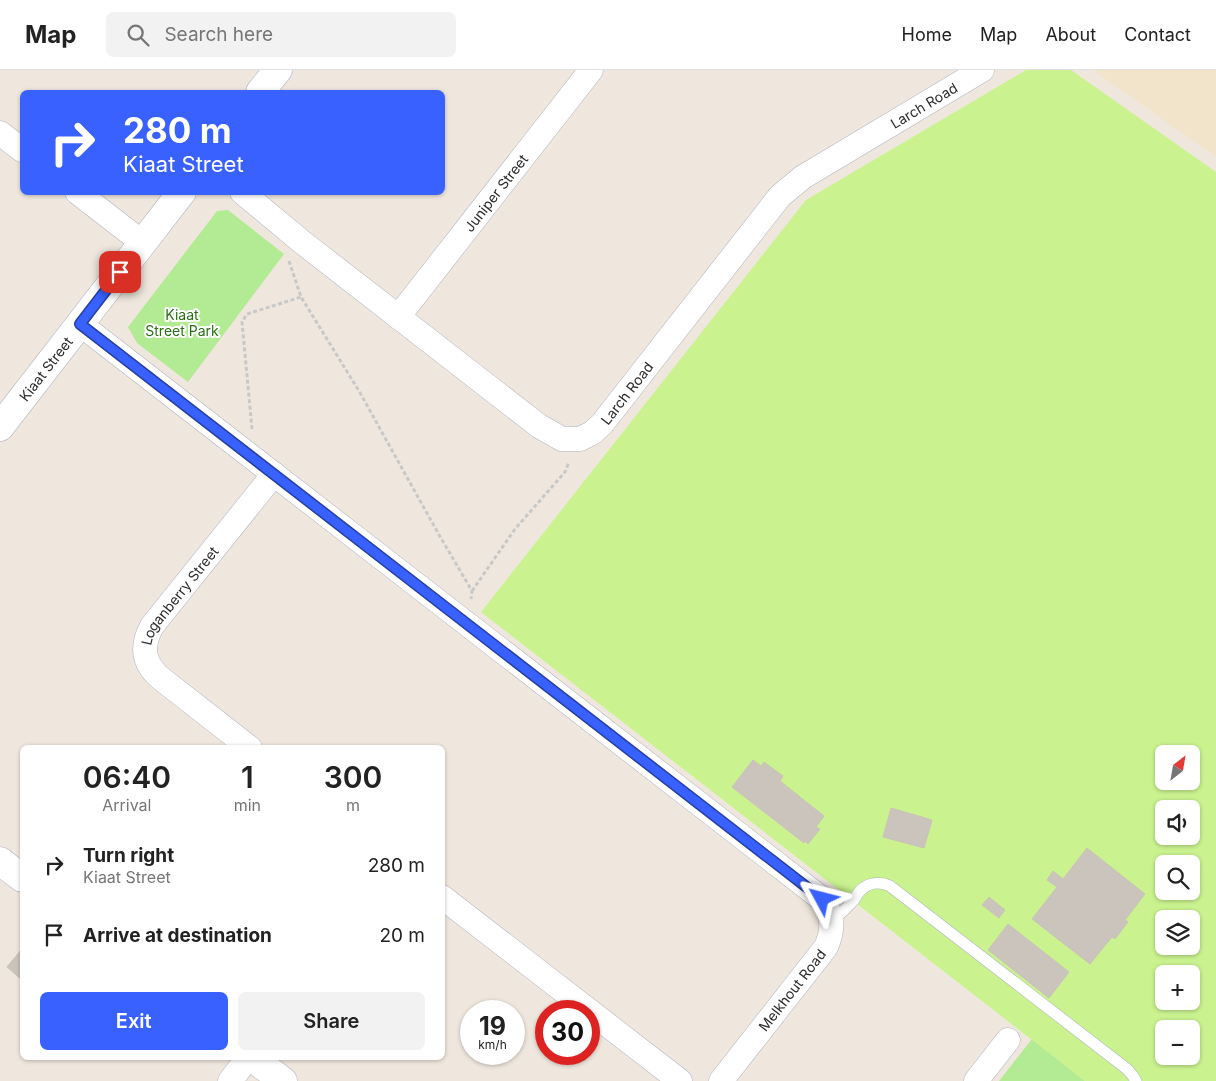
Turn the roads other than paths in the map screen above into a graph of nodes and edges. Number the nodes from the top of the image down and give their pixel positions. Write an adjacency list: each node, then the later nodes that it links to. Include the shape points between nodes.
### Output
1 (278, 70): 4 (street)
2 (591, 70): 11 (street, Juniper Street)
3 (982, 70): 11 (street, Larch Road, via 803,177 780,196 602,424 580,439 562,438 539,426)
4 (262, 90)
5 (0, 133): 6 (street)
6 (20, 148)
7 (81, 195): 10 (street)
8 (180, 195): 10 (street, Kiaat Street)
9 (246, 195): 11 (street)
10 (142, 243): 12 (street, Kiaat Street)
11 (398, 316)
12 (80, 324): 13 (street, Kiaat Street); 14 (street)
13 (0, 427)
14 (274, 474): 15 (street, Loganberry Street, via 152,626 145,643 151,670); 19 (street, via 822,899)
15 (246, 745)
16 (0, 860): 17 (street)
17 (20, 876)
18 (445, 899): 25 (street)
19 (832, 922): 26 (street, Melkhout Road, via 826,946); 28 (lane, via 862,889 878,883 890,886 1127,1069)
20 (1008, 1040): 27 (street)
21 (246, 1060): 23 (street)
22 (255, 1060): 24 (street)
23 (230, 1081)
24 (283, 1081)
25 (680, 1081)
26 (721, 1081)
27 (976, 1081)
28 (1136, 1081)

